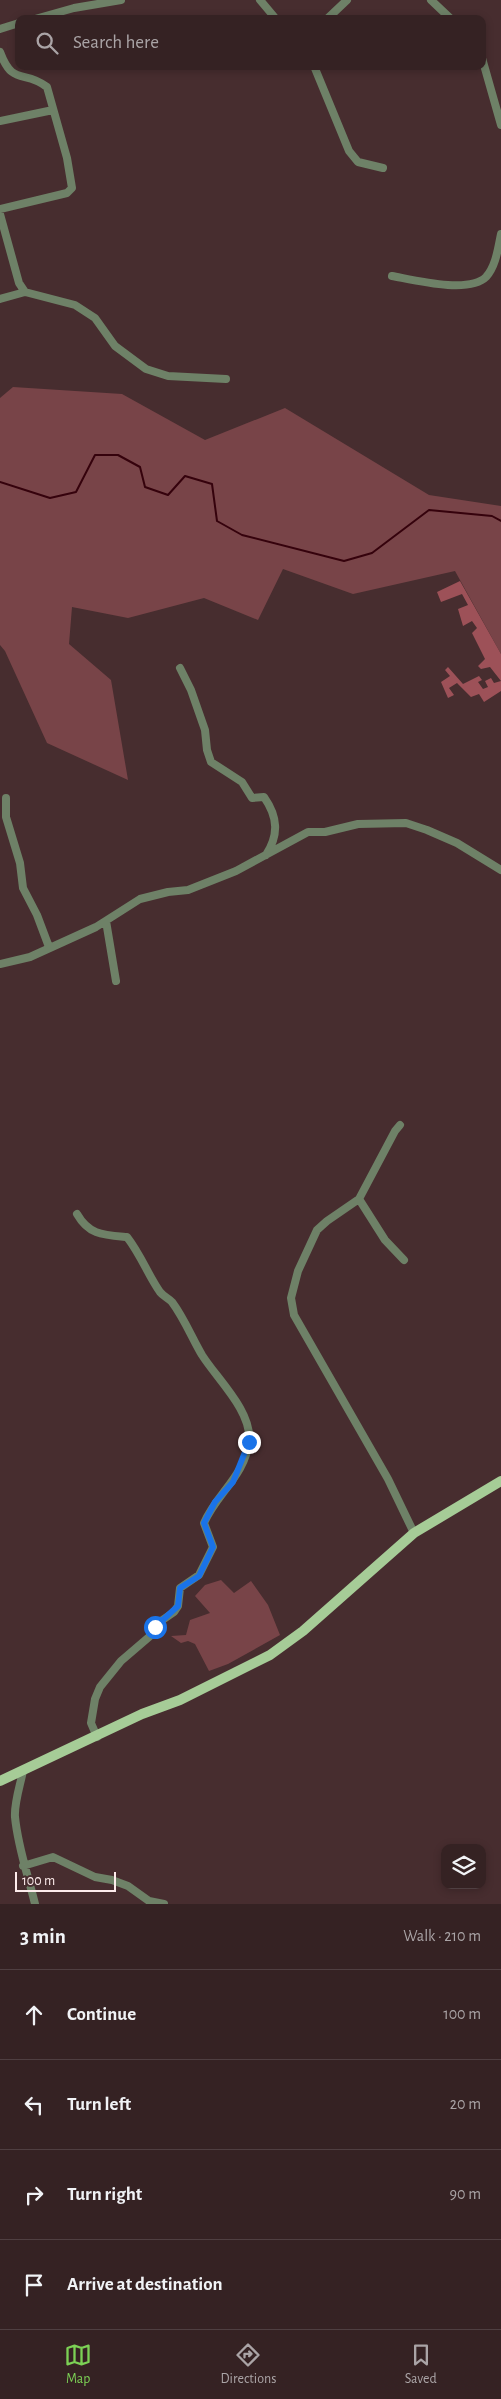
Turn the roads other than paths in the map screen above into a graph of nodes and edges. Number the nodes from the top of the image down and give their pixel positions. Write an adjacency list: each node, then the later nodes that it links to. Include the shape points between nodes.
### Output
1 (121, 0): 5 (street)
2 (260, 0): 6 (street)
3 (347, 0): 7 (street)
4 (432, 0): 8 (street)
5 (49, 15)
6 (273, 15)
7 (330, 15)
8 (447, 15)
9 (15, 24): 10 (street)
10 (0, 29)
11 (0, 52): 14 (street, via 9,71 47,87)
12 (316, 70): 17 (street, via 349,151 358,162)
13 (485, 70): 16 (street)
14 (53, 110): 15 (street); 18 (street, via 72,188 67,193)
15 (0, 121)
16 (501, 125)
17 (383, 168)
18 (0, 209)
19 (0, 214): 22 (street, via 19,283)
20 (501, 234): 21 (street, via 497,254 487,275 472,285)
21 (392, 276)
22 (25, 292): 23 (street); 24 (street, via 75,305 95,318 115,346 155,373)
23 (0, 299)
24 (226, 379)
25 (180, 668): 27 (street, via 195,701 212,762 242,782 252,798 264,797 270,806 276,834)
26 (6, 798): 30 (street, via 6,817 24,888)
27 (265, 857): 28 (street, via 308,832 395,822 432,832); 29 (street, via 188,890 140,899)
28 (501, 870)
29 (106, 921): 30 (street); 32 (street)
30 (49, 947): 31 (street, via 30,957)
31 (0, 964)
32 (116, 981)
33 (400, 1125): 34 (street)
34 (359, 1199): 36 (street, via 385,1240); 38 (street, via 317,1230 298,1270 291,1298 294,1315 388,1479)
35 (76, 1214): 39 (street, via 84,1227 94,1232 126,1237 220,1378 249,1430 245,1454 233,1482 215,1502 204,1523 213,1547 199,1576 180,1588 174,1612 161,1620 149,1637 121,1661 100,1687 92,1723)
36 (404, 1260)
37 (501, 1481): 38 (main road)
38 (414, 1533): 39 (main road, via 303,1631 270,1655)
39 (97, 1737): 40 (main road)
40 (23, 1771): 41 (main road); 42 (street, via 15,1816)
41 (0, 1781)
42 (23, 1866): 43 (street, via 29,1876); 44 (street, via 53,1857 95,1877 128,1886 149,1901)
43 (35, 1904)
44 (164, 1904)

